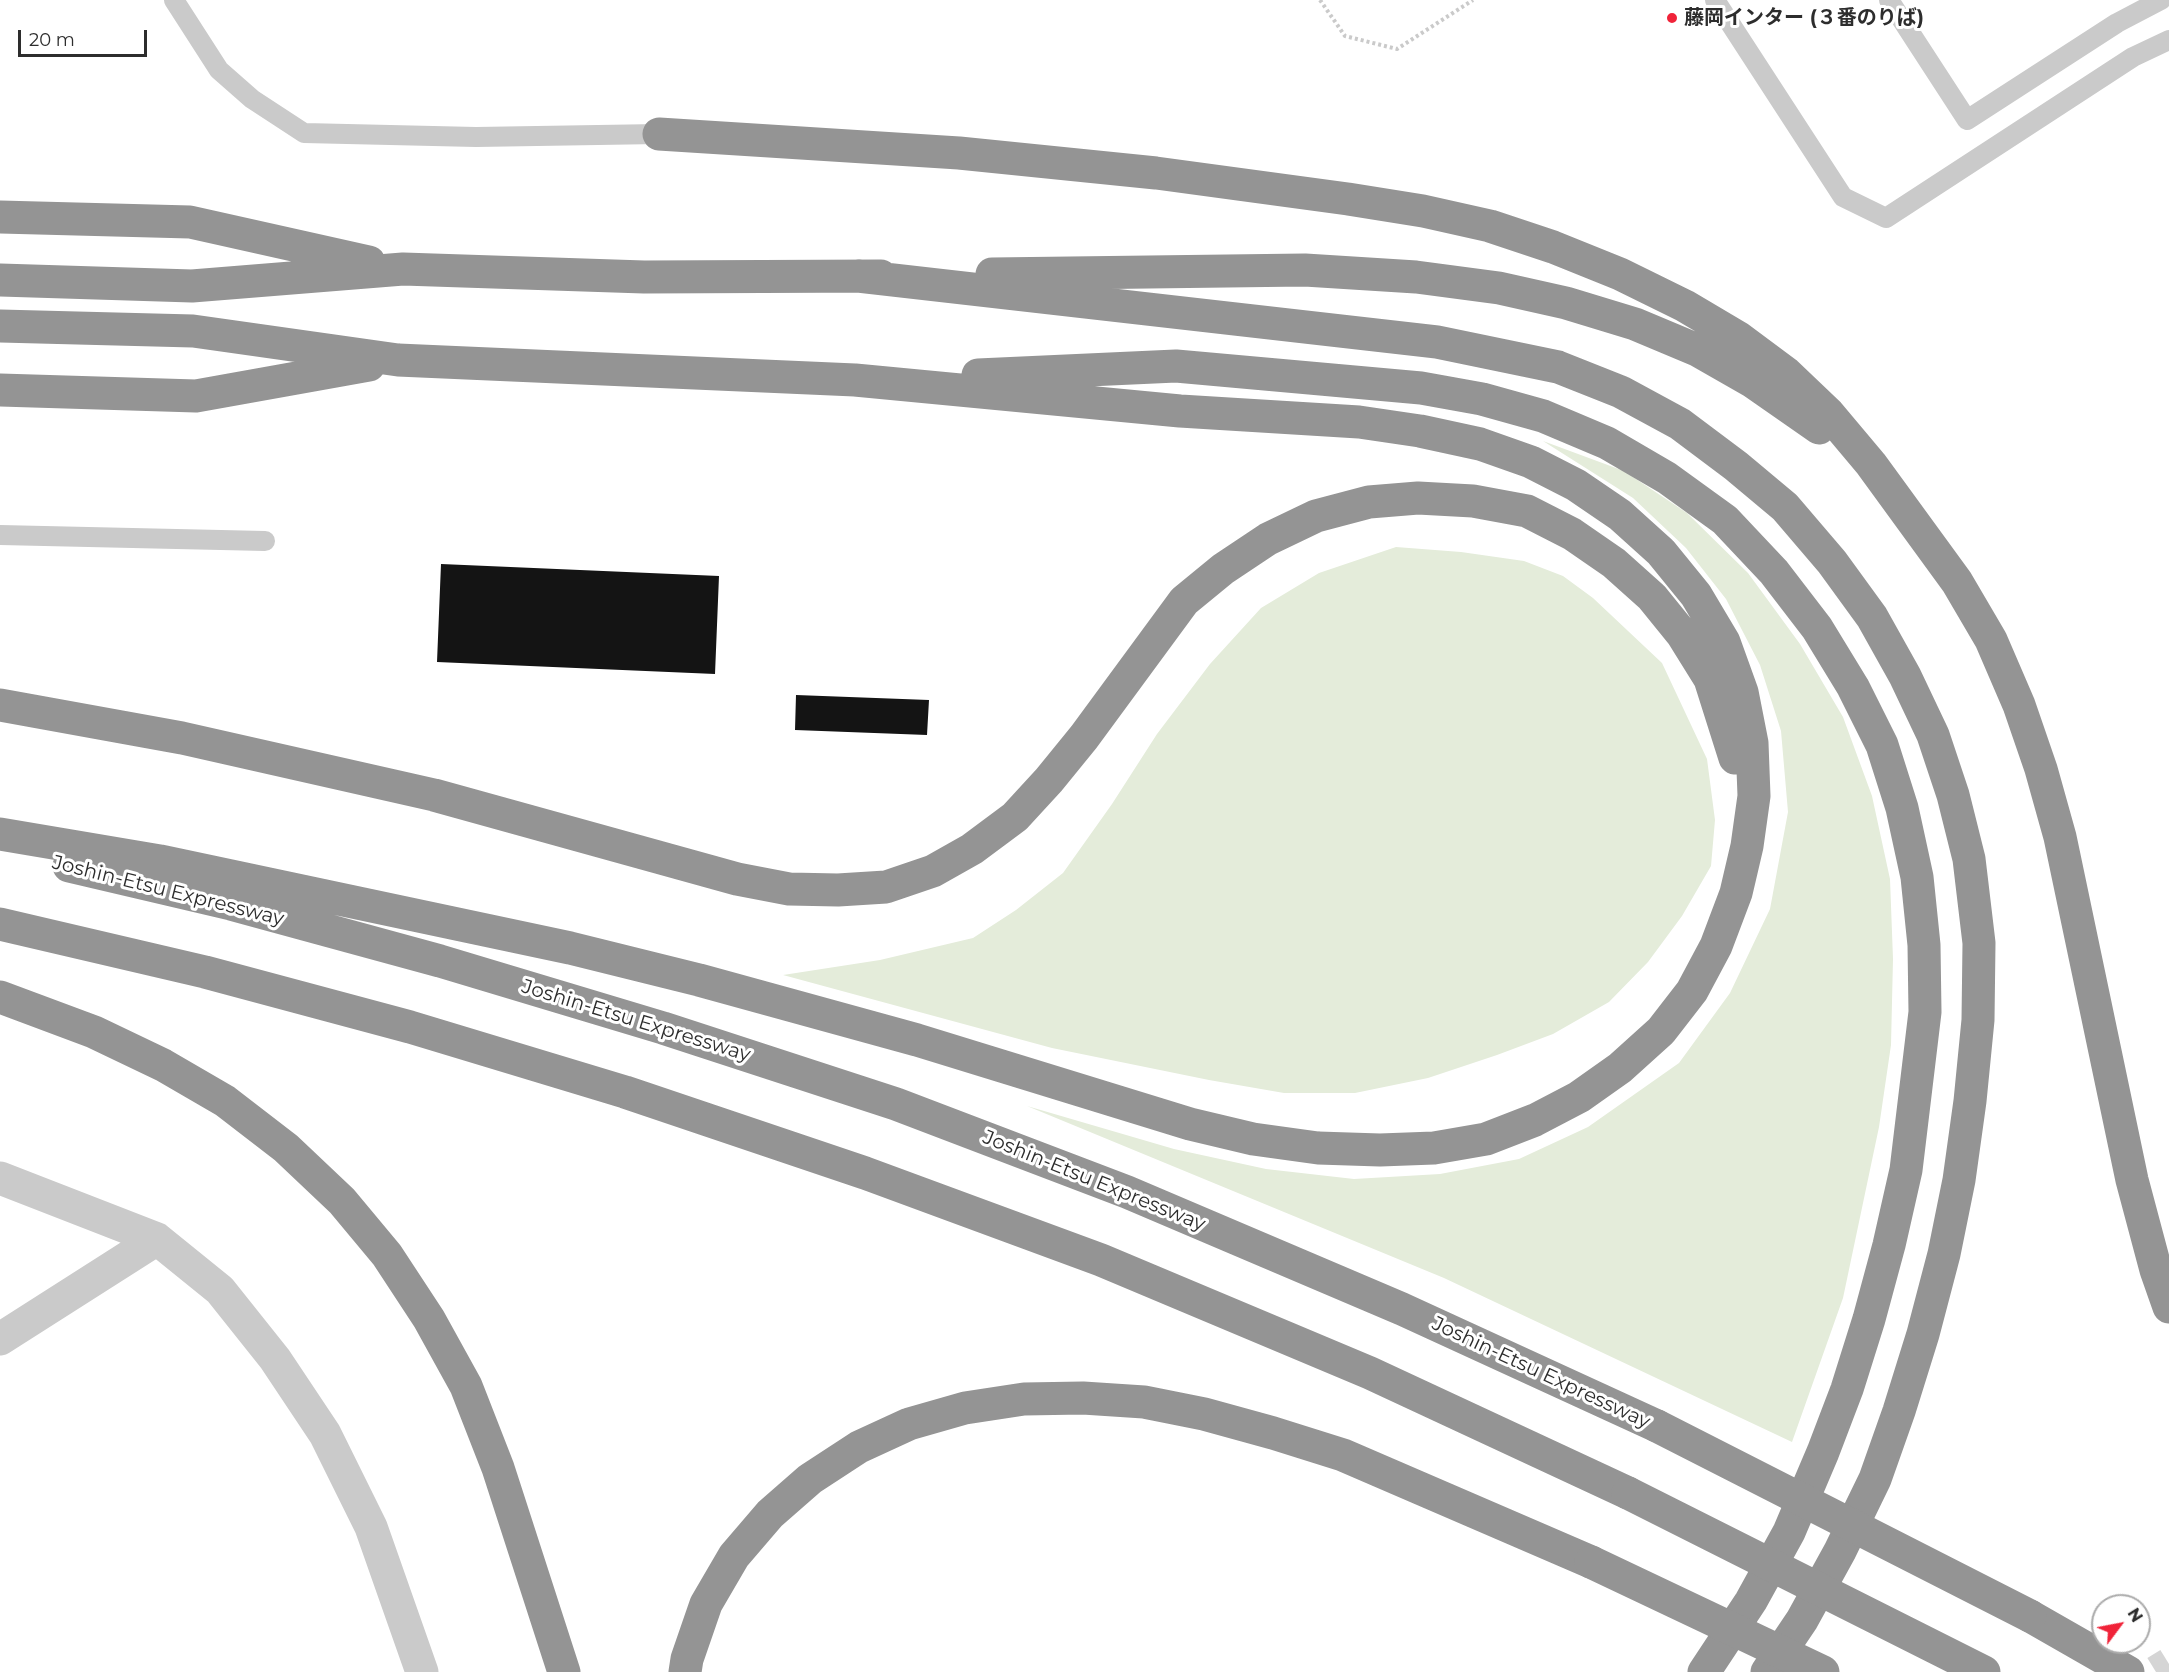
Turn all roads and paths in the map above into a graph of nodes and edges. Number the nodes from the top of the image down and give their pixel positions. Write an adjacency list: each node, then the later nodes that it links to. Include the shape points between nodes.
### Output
1 (174, 0): 8 (lane, via 219,70 252,99 304,133 476,137)
2 (1320, 0): 3 (path, via 1345,36 1397,49)
3 (1473, 0)
4 (1715, 0): 7 (lane, via 1843,197 1886,218 2133,57)
5 (1889, 0): 6 (lane, via 1967,120 2117,23)
6 (2161, 0)
7 (2169, 40)
8 (659, 134): 17 (highway, via 959,153 1156,173 1359,200 1490,226 1620,274 1738,338 1786,373 1829,414)
9 (0, 217): 10 (highway, via 190,222)
10 (403, 269): 11 (highway, via 644,277); 12 (highway, via 192,286)
11 (858, 276): 17 (highway, via 1305,270 1428,279 1499,288 1566,303 1635,324 1697,350 1754,382 1808,419 1859,463); 34 (highway, via 1437,342 1558,368 1621,392 1680,424 1737,466 1785,507 1832,561 1872,617 1933,735 1953,795 1969,859 1979,943 1978,1020 1959,1180 1944,1254 1899,1411 1875,1479 1840,1551 1802,1620)
12 (0, 280)
13 (0, 326): 14 (highway, via 193,331)
14 (398, 360): 15 (highway); 16 (highway, via 196,396)
15 (855, 380): 22 (highway, via 1180,411 1359,422 1480,444 1531,462 1576,485 1620,515 1661,552 1696,595 1724,642 1742,692 1752,743 1754,796); 33 (highway, via 1176,366 1398,385 1482,399 1554,421 1607,443 1667,478 1725,520 1774,572 1817,628 1882,745 1902,808 1917,877 1924,945 1925,1012 1918,1086 1906,1170 1889,1245 1847,1389 1824,1452 1790,1533)
16 (0, 390)
17 (1916, 524): 28 (highway, via 1957,582 1990,640 2019,705 2041,769 2060,837 2132,1180)
18 (0, 535): 19 (lane)
19 (265, 541)
20 (0, 705): 22 (highway, via 182,738 434,795 737,879 789,889 886,887 933,871 1015,818 1084,737 1184,601 1223,568 1268,539 1316,516 1369,502 1418,498 1473,501 1527,511 1572,534 1614,563 1652,597 1683,634 1710,679 1727,728 1741,778)
21 (0, 834): 22 (highway, via 183,866 570,948 916,1040 1232,1134 1318,1148 1380,1150 1434,1148 1486,1139 1579,1097 1620,1068 1661,1031 1692,991 1716,946 1736,893)
22 (1747, 846)
23 (0, 850): 37 (highway, Joshin-Etsu Expressway, bridge, via 231,904 440,960 896,1104 1138,1196 1402,1309 1657,1426 2030,1616)
24 (0, 924): 36 (highway, bridge, via 205,972 410,1027 625,1092 865,1173 1101,1260 1370,1373 1628,1493)
25 (0, 997): 31 (highway, via 94,1032 225,1101 286,1148 342,1201 387,1255 466,1386 498,1468)
26 (0, 1178): 27 (street)
27 (157, 1239): 29 (street); 30 (street, via 220,1290 275,1359 325,1434 371,1527)
28 (2169, 1307)
29 (0, 1339)
30 (422, 1672)
31 (564, 1672)
32 (685, 1672): 35 (highway, bridge, via 706,1604 734,1556 770,1514 810,1479 859,1447 909,1424 964,1408 1083,1398 1143,1402 1204,1414 1343,1455 1591,1562)
33 (1704, 1672)
34 (1767, 1672)
35 (1823, 1672)
36 (1984, 1672)
37 (2128, 1672)

